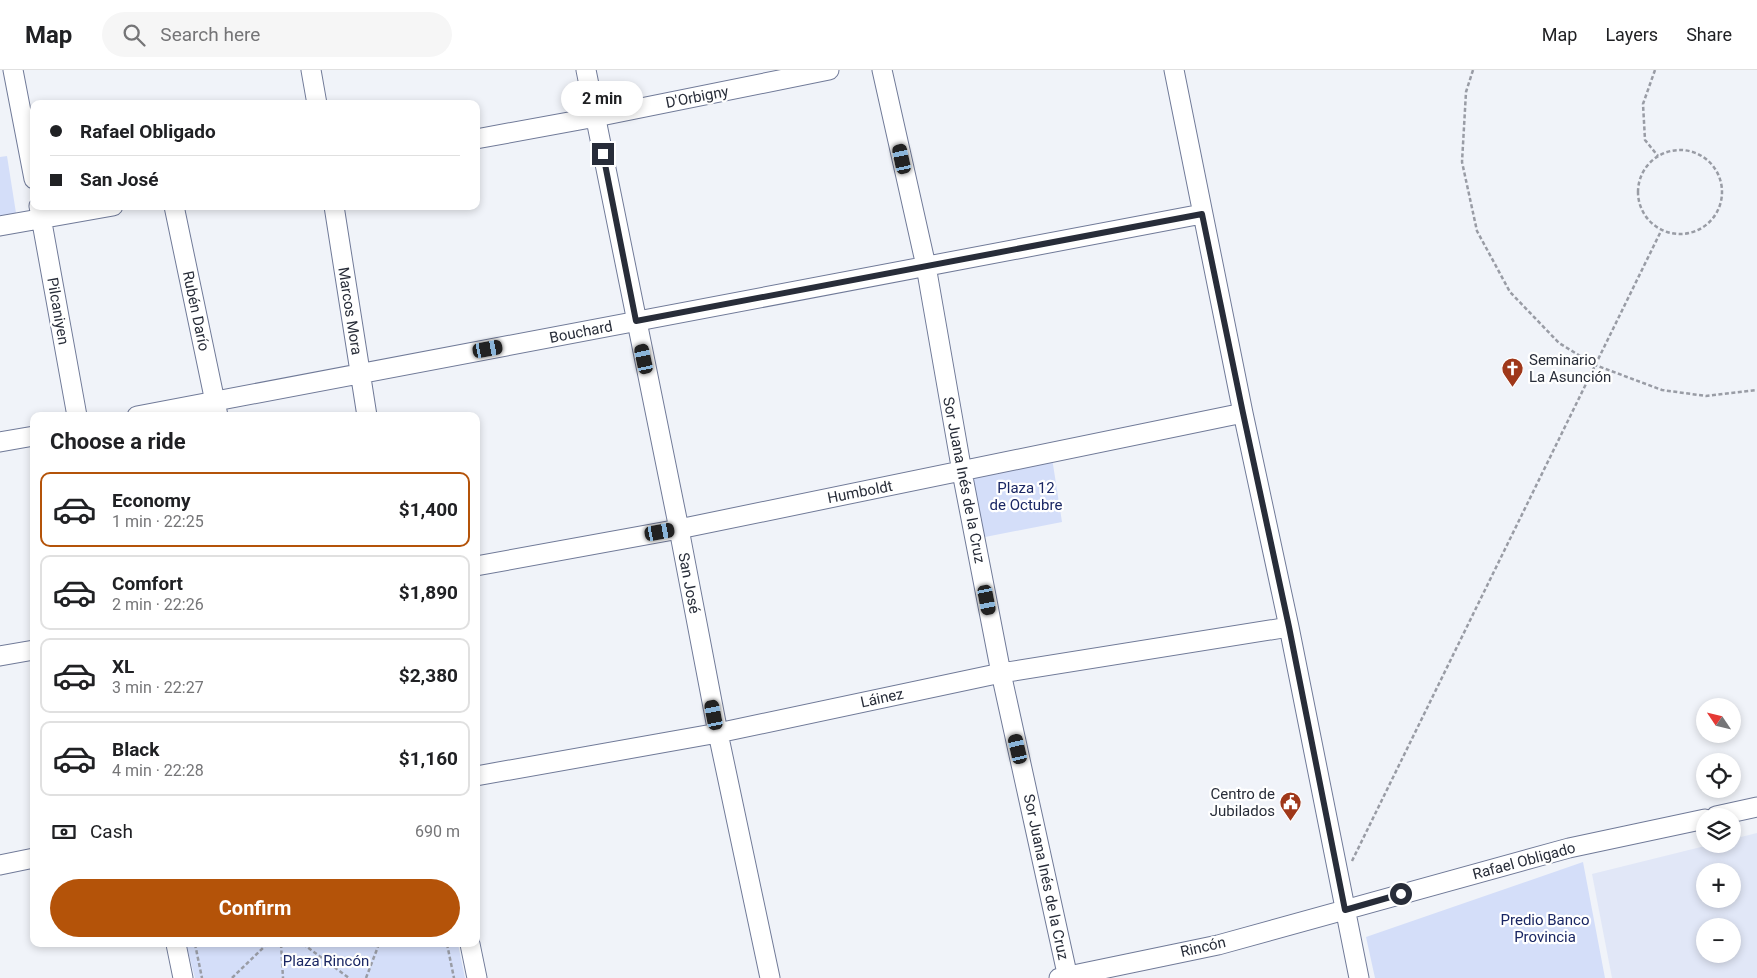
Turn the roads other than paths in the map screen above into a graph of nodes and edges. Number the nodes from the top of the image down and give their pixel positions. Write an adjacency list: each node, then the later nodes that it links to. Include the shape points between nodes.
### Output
1 (13, 70): 10 (street)
2 (311, 70): 7 (street)
3 (586, 70): 8 (street, San José)
4 (829, 70): 8 (street, D'Orbigny)
5 (882, 70): 17 (street, Sor Juana Inés de la Cruz)
6 (1174, 70): 15 (street)
7 (316, 100)
8 (596, 117): 9 (street, D'Orbigny); 18 (street, San José)
9 (480, 138)
10 (30, 158)
11 (64, 210): 14 (street)
12 (175, 210): 20 (street, Rubén Darío)
13 (335, 210): 19 (street, Marcos Mora)
14 (40, 212): 16 (street); 21 (street, Pilcaniyen)
15 (1202, 214): 17 (street, Bouchard); 24 (street)
16 (0, 226)
17 (926, 266): 18 (street, Bouchard); 27 (street, Sor Juana Inés de la Cruz)
18 (636, 321): 19 (street, Bouchard); 28 (street, San José)
19 (359, 373): 20 (street, Bouchard); 23 (street, Marcos Mora)
20 (217, 409): 22 (street, Bouchard)
21 (76, 412)
22 (183, 412)
23 (367, 412)
24 (1243, 413): 27 (street, Humboldt); 30 (street)
25 (30, 437): 26 (street)
26 (0, 442)
27 (962, 472): 28 (street, Humboldt); 33 (street, Sor Juana Inés de la Cruz)
28 (679, 529): 29 (street, Humboldt); 34 (street, San José)
29 (480, 565)
30 (1289, 627): 33 (street, Láinez); 41 (street)
31 (30, 651): 32 (street)
32 (0, 656)
33 (1001, 673): 34 (street, Láinez); 44 (street, Sor Juana Inés de la Cruz)
34 (718, 733): 35 (street, Láinez); 47 (street, San José)
35 (480, 775)
36 (1757, 808): 37 (street)
37 (1741, 811)
38 (1696, 821): 41 (street, Rafael Obligado, via 1569,848)
39 (30, 859): 40 (street)
40 (0, 865)
41 (1345, 910): 44 (street, Rincón, via 1218,945); 48 (street)
42 (177, 947): 45 (street)
43 (471, 947): 46 (street)
44 (1065, 977)
45 (183, 978)
46 (477, 978)
47 (770, 978)
48 (1358, 978)

